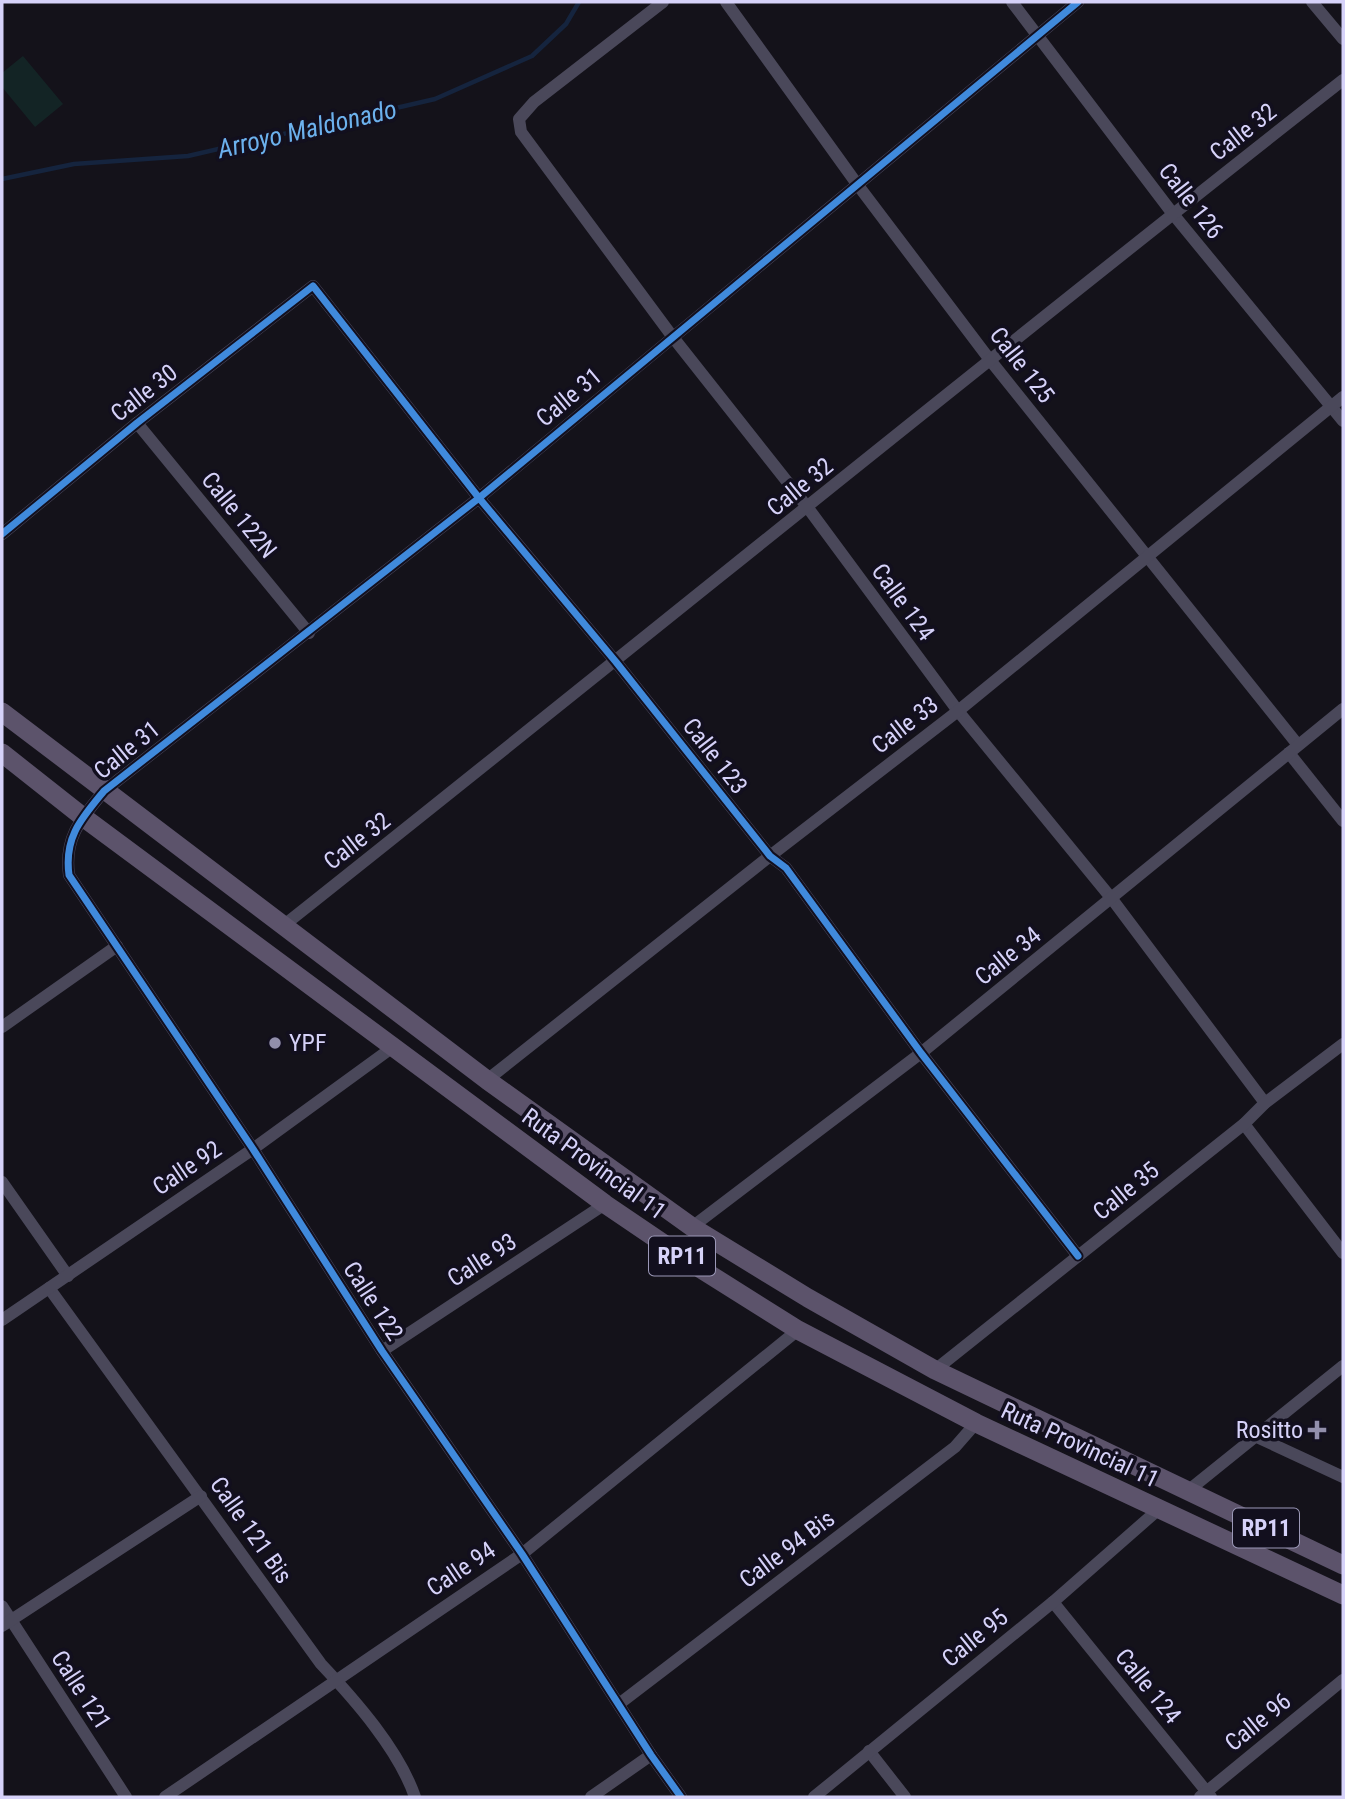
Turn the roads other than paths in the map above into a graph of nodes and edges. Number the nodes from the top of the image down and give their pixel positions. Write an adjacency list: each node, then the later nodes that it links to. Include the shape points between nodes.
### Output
1 (663, 2): 12 (street, Calle 124, via 534,102 519,119 521,132)
2 (726, 2): 9 (street, Calle 125)
3 (1012, 2): 6 (street, Calle 126)
4 (1078, 2): 6 (street, Calle 31)
5 (1312, 2): 7 (street)
6 (1039, 35): 9 (street, Calle 31); 10 (street, Calle 126)
7 (1343, 39)
8 (1343, 80): 10 (street, Calle 32)
9 (857, 184): 12 (street, Calle 31); 13 (street, Calle 125)
10 (1173, 214): 13 (street, Calle 32); 15 (street, Calle 126)
11 (313, 286): 17 (street, Calle 30); 18 (street, Calle 123)
12 (673, 336): 18 (street, Calle 31); 19 (street, Calle 124)
13 (990, 360): 19 (street, Calle 32); 21 (street, Calle 125)
14 (1343, 397): 15 (street, Calle 33)
15 (1332, 406): 16 (street, Calle 126); 21 (street, Calle 33)
16 (1343, 421)
17 (136, 423): 20 (street, Calle 30); 22 (street, Calle 122N)
18 (479, 498): 22 (street, Calle 31); 23 (street, Calle 123)
19 (807, 508): 23 (street, Calle 32); 25 (street, Calle 124)
20 (2, 534)
21 (1147, 558): 25 (street, Calle 33); 27 (street, Calle 125)
22 (309, 633): 29 (street, Calle 31)
23 (616, 662): 32 (street, Calle 123); 34 (street, Calle 32)
24 (1343, 709): 27 (street, Calle 34)
25 (958, 711): 32 (street, Calle 33); 33 (street, Calle 124)
26 (2, 712): 29 (main road, RP11)
27 (1293, 749): 31 (street, Calle 125); 33 (street, Calle 34)
28 (2, 754): 30 (main road, RP11)
29 (104, 791): 30 (street, Calle 31); 34 (main road, Ruta Provincial 11 / RP11)
30 (83, 817): 35 (street, Calle 122, via 68,848 69,876); 38 (main road, Ruta Provincial 11 / RP11)
31 (1343, 821)
32 (770, 856): 39 (street, Calle 123, via 786,868); 40 (street, Calle 33)
33 (1112, 899): 39 (street, Calle 34); 41 (street, Calle 124)
34 (283, 926): 40 (main road, Ruta Provincial 11 / RP11)
35 (117, 946): 36 (street); 43 (street, Calle 122)
36 (2, 1027)
37 (1343, 1044): 41 (street, Calle 35)
38 (393, 1047): 43 (street, Calle 92); 45 (main road, Ruta Provincial 11 / RP11)
39 (921, 1053): 46 (street, Calle 34); 48 (street, Calle 123)
40 (487, 1080): 46 (main road, Ruta Provincial 11 / RP11)
41 (1265, 1103): 42 (street, Calle 35)
42 (1244, 1124): 47 (street); 48 (street, Calle 35)
43 (253, 1149): 49 (street, Calle 92); 53 (street, Calle 122)
44 (2, 1182): 49 (street)
45 (605, 1204): 52 (main road, Ruta Provincial 11 / RP11); 53 (street, Calle 93)
46 (692, 1227): 55 (main road, Ruta Provincial 11 / RP11)
47 (1343, 1253)
48 (1077, 1256): 55 (street, Calle 35)
49 (68, 1276): 50 (street, Calle 92)
50 (49, 1288): 51 (street, Calle 92); 60 (street, Calle 121 Bis)
51 (2, 1320)
52 (798, 1329): 56 (main road, Ruta Provincial 11 / RP11); 62 (street, Calle 94)
53 (382, 1352): 62 (street, Calle 122)
54 (1343, 1366): 57 (street)
55 (936, 1370): 59 (main road, Ruta Provincial 11 / RP11)
56 (976, 1423): 61 (main road, Ruta Provincial 11 / RP11); 70 (street, Calle 94 Bis, via 955,1447)
57 (1258, 1437): 58 (street); 59 (street)
58 (1343, 1477)
59 (1189, 1490): 63 (main road, Ruta Provincial 11 / RP11)
60 (201, 1496): 67 (street); 68 (street, Calle 121 Bis)
61 (1159, 1509): 64 (main road, Ruta Provincial 11 / RP11); 65 (street, Calle 95)
62 (522, 1554): 68 (street, Calle 94); 70 (street, Calle 122)
63 (1343, 1565)
64 (1343, 1595)
65 (1053, 1602): 71 (street, Calle 95); 73 (street, Calle 124)
66 (2, 1606): 67 (street, Calle 121)
67 (6, 1623): 74 (street, Calle 121)
68 (335, 1679): 75 (street, Calle 94); 76 (street, Calle 121 Bis, via 407,1774)
69 (1343, 1680): 73 (street, Calle 96)
70 (619, 1704): 72 (street, Calle 122)
71 (869, 1751): 79 (street, Calle 95); 80 (street)
72 (651, 1755): 77 (street); 78 (street, Calle 122)
73 (1206, 1795)
74 (126, 1797)
75 (165, 1797)
76 (415, 1797)
77 (591, 1797)
78 (681, 1797)
79 (814, 1797)
80 (905, 1797)

